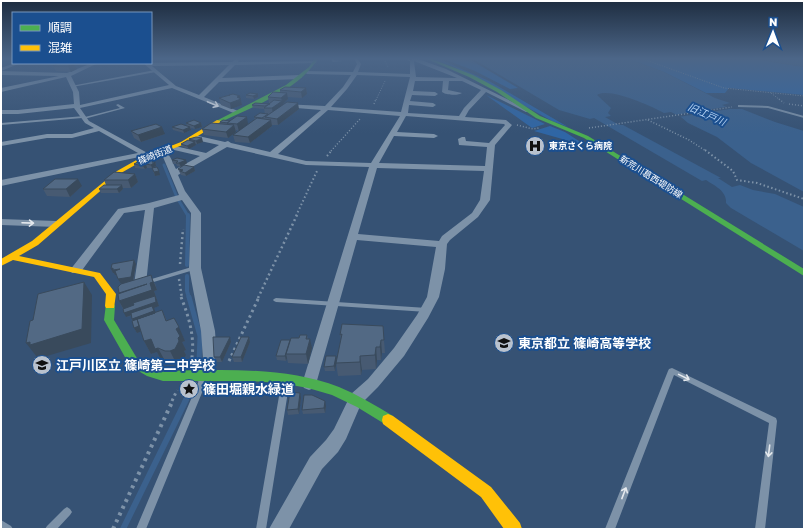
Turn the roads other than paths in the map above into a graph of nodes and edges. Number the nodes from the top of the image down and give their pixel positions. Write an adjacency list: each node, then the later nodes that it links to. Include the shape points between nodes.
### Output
1 (30, 84): 13 (street)
2 (85, 84): 11 (lane)
3 (170, 84): 12 (street)
4 (214, 84): 18 (street)
5 (289, 84): 19 (street, 篠崎街道)
6 (348, 84): 27 (street)
7 (411, 84): 15 (street)
8 (446, 84): 16 (street, via 445,92)
9 (471, 84): 14 (street)
10 (485, 84): 31 (street, 新荒川葛西堤防線)
11 (72, 86): 25 (street, via 76,92)
12 (173, 86): 18 (street); 25 (street)
13 (2, 90)
14 (484, 91): 31 (street); 35 (street, via 466,108)
15 (409, 93): 17 (street); 20 (street)
16 (459, 93)
17 (435, 94)
18 (200, 98): 30 (street, one-way to 30)
19 (254, 103): 21 (street); 30 (street, 篠崎街道)
20 (406, 103): 24 (street); 32 (street)
21 (266, 104)
22 (273, 104): 27 (street)
23 (118, 105): 34 (lane, via 124,108)
24 (432, 105)
25 (77, 106): 29 (street); 34 (street)
26 (739, 106): 33 (lane, via 768,107)
27 (327, 108): 32 (street); 50 (street)
28 (1, 112): 29 (street)
29 (18, 112): 36 (street)
30 (236, 112): 41 (street, 篠崎街道)
31 (531, 112): 65 (street, 新荒川葛西堤防線, via 586,137)
32 (404, 114): 35 (street, via 435,120); 39 (street)
33 (804, 117)
34 (84, 118): 37 (lane); 38 (street)
35 (461, 118): 45 (street, via 508,123)
36 (1, 120)
37 (1, 124)
38 (100, 129): 44 (street, via 72,136 47,136); 48 (street)
39 (393, 134): 40 (street); 51 (street)
40 (434, 136)
41 (194, 137): 43 (street); 46 (street, 篠崎街道)
42 (462, 140): 45 (street, via 462,143)
43 (228, 142): 49 (street); 50 (street)
44 (1, 144)
45 (491, 145): 52 (street)
46 (172, 147): 47 (street, 篠崎街道); 49 (street)
47 (161, 152): 48 (street, 篠崎街道); 53 (street)
48 (147, 155): 54 (street); 58 (street, 篠崎街道, via 107,180)
49 (206, 155): 53 (street)
50 (272, 155): 51 (street, via 306,163)
51 (374, 165): 52 (street); 59 (street)
52 (488, 169): 60 (street, via 485,200 482,205 475,215)
53 (175, 173): 55 (street)
54 (1, 183)
55 (185, 196): 56 (street); 63 (street, via 196,213)
56 (150, 206): 64 (street, via 121,211); 66 (street)
57 (1, 222): 58 (street, one-way to 58)
58 (56, 224): 61 (street, 篠崎街道, via 35,243)
59 (353, 236): 60 (street); 68 (street)
60 (442, 244): 69 (street, via 433,297)
61 (12, 257): 62 (street, 篠崎街道); 64 (street)
62 (1, 263)
63 (195, 268): 66 (lane); 70 (street, via 208,331 210,359)
64 (76, 270): 70 (street, via 97,275 115,292 109,320 134,363 151,373 163,376)
65 (804, 273)
66 (136, 285)
67 (276, 300): 68 (lane)
68 (334, 303): 69 (lane); 72 (street)
69 (427, 310): 73 (street, via 399,352)
70 (203, 377): 71 (street, via 264,376); 78 (lane)
71 (286, 379): 72 (street); 79 (lane)
72 (309, 384): 73 (street)
73 (356, 399): 80 (street, via 340,434 316,463); 81 (street, via 486,492)
74 (67, 512): 77 (lane)
75 (1, 525): 76 (lane)
76 (8, 529)
77 (50, 529)
78 (141, 529)
79 (261, 529)
80 (278, 529)
81 (514, 529)
82 (610, 529): 83 (lane, one-way to 83, via 672,371 773,421)
83 (760, 529)

